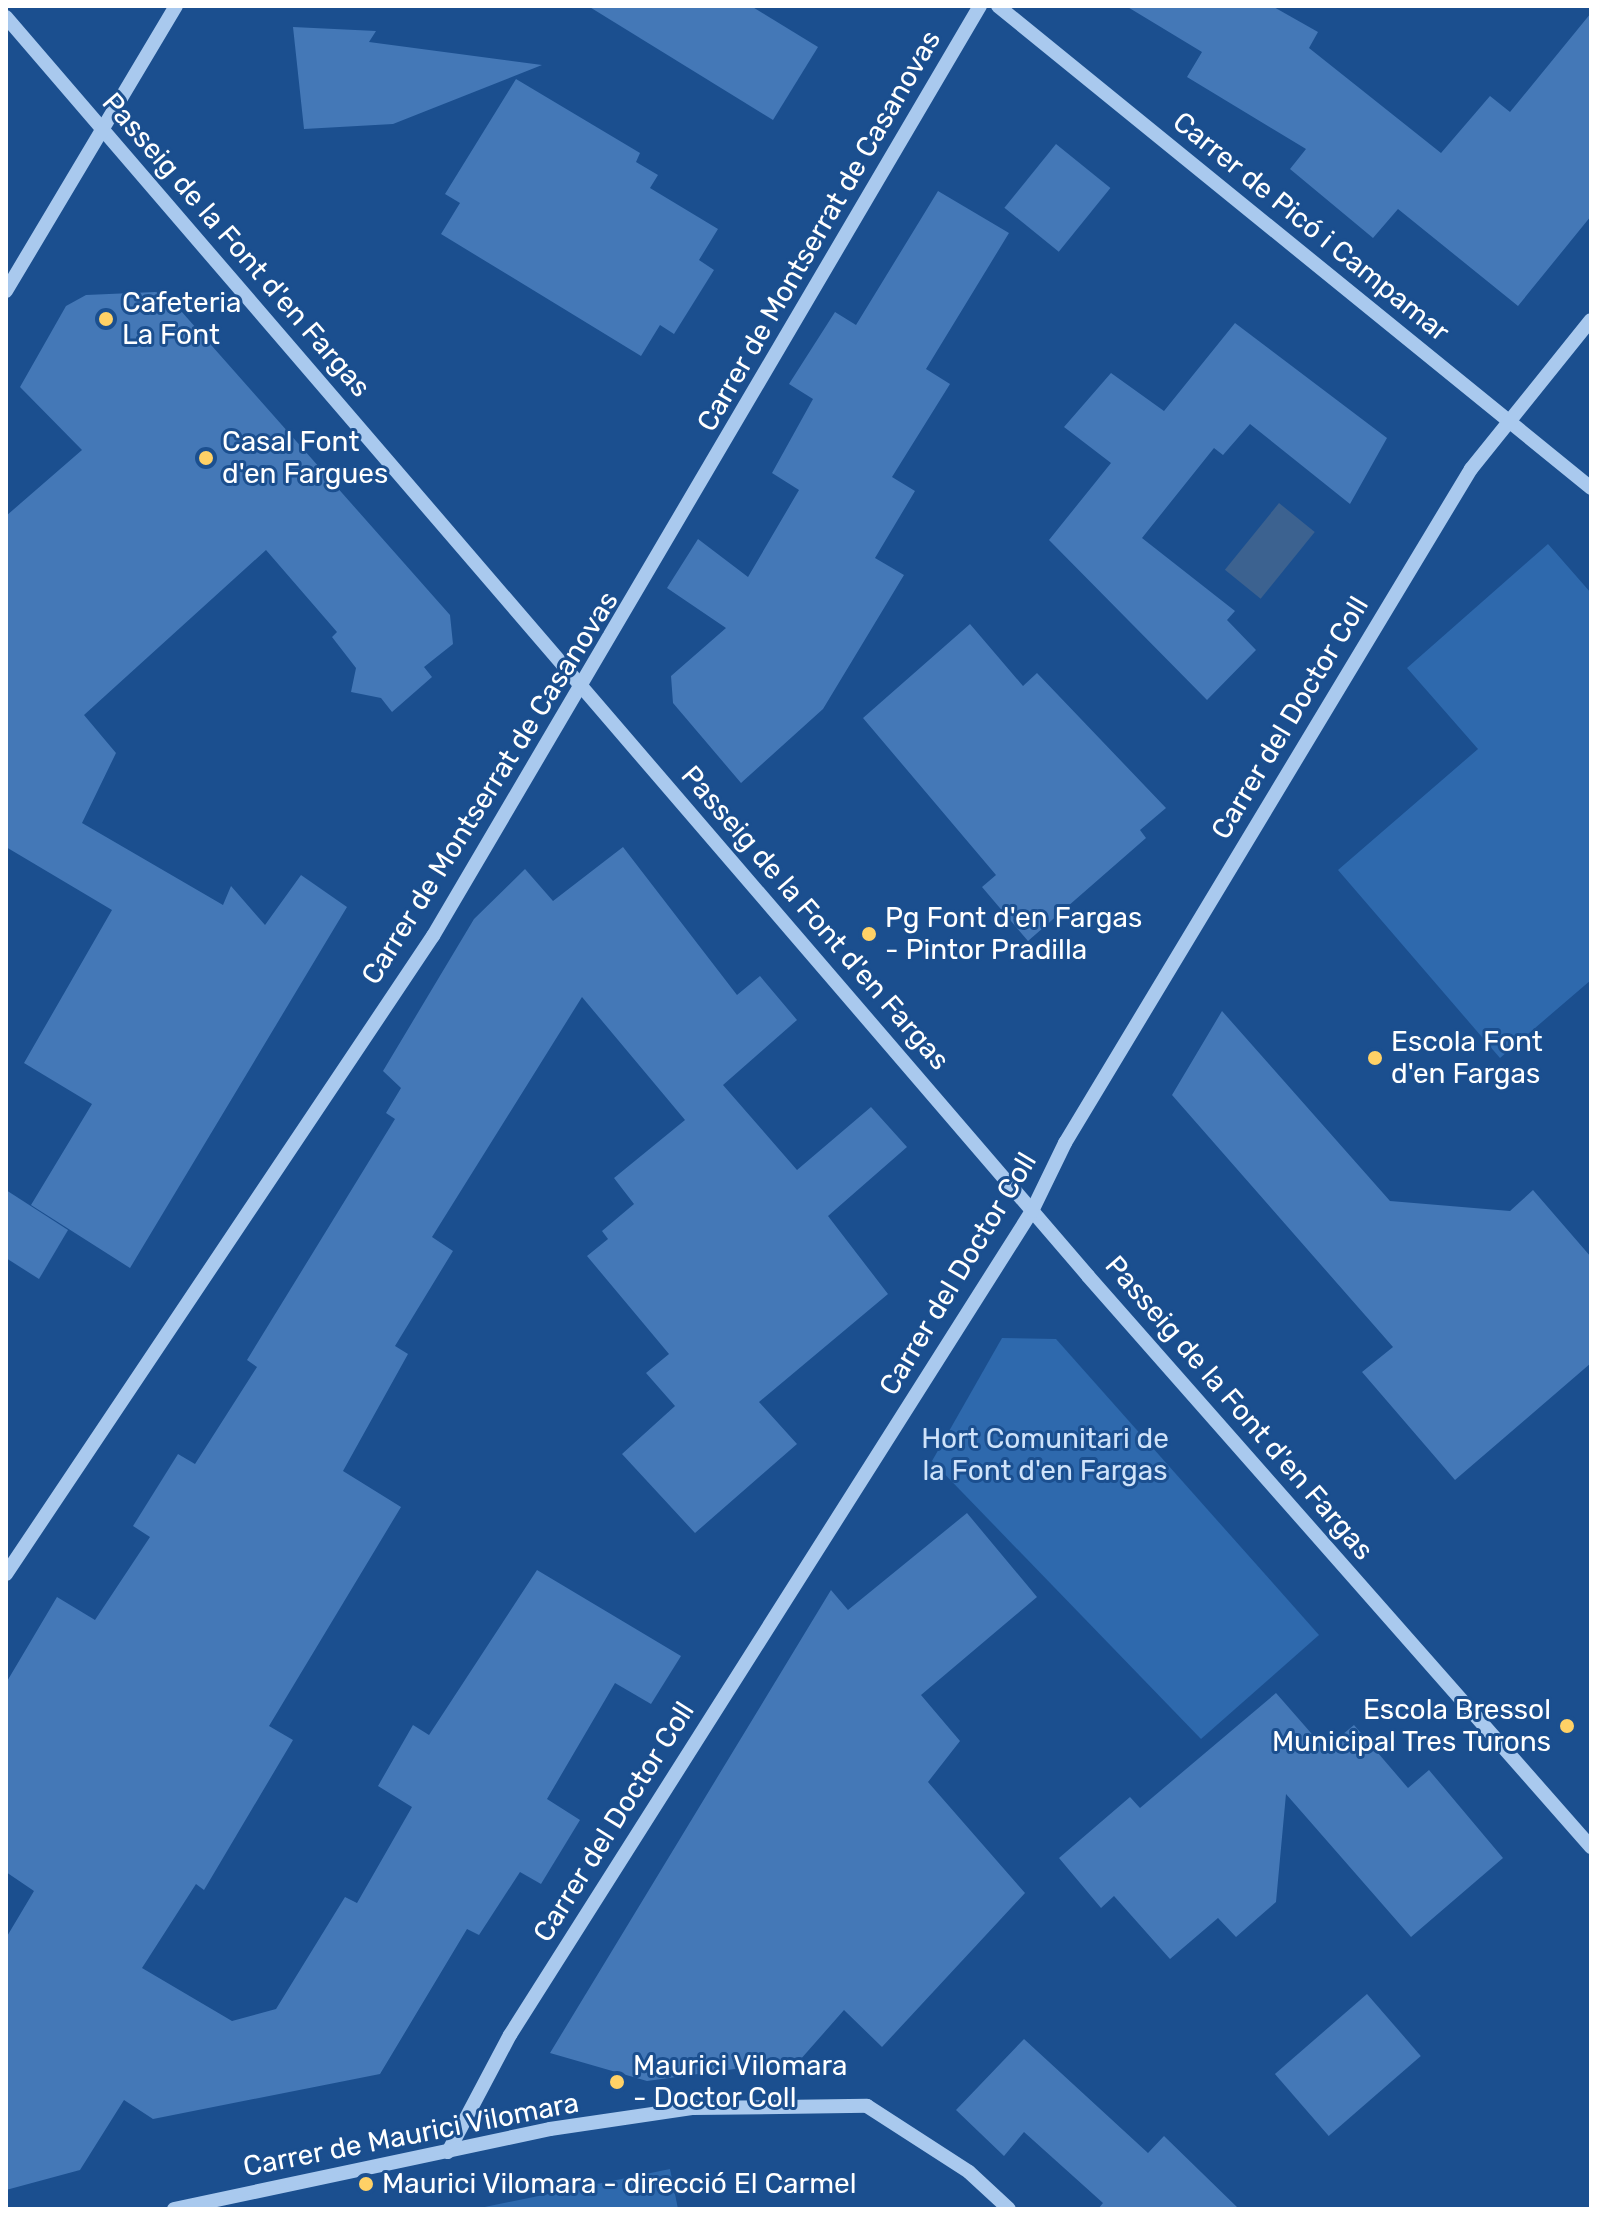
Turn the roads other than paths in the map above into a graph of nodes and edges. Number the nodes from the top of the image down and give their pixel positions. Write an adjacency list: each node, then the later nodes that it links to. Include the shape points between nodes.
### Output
1 (176, 6): 5 (street)
2 (980, 6): 10 (street, Carrer de Montserrat de Casanovas)
3 (998, 6): 8 (street, Carrer de Picó i Campamar)
4 (6, 17): 5 (street, Passeig de la Font d'en Fargas)
5 (101, 127): 6 (street); 10 (street, Passeig de la Font d'en Fargas)
6 (6, 291)
7 (1591, 320): 8 (street, Carrer del Doctor Coll)
8 (1510, 422): 9 (street, Carrer de Picó i Campamar); 11 (street, Carrer del Doctor Coll, via 1471,469 1065,1143)
9 (1591, 488)
10 (584, 690): 11 (street, Passeig de la Font d'en Fargas); 12 (street, Carrer de Montserrat de Casanovas, via 433,936)
11 (1032, 1211): 13 (street, Passeig de la Font d'en Fargas); 14 (street, Carrer del Doctor Coll, via 510,2035)
12 (6, 1574)
13 (1591, 1847)
14 (448, 2152): 15 (street, Carrer de Maurici Vilomara); 16 (street, Carrer de Maurici Vilomara, via 693,2108 867,2106 969,2172)
15 (174, 2209)
16 (1009, 2209)

